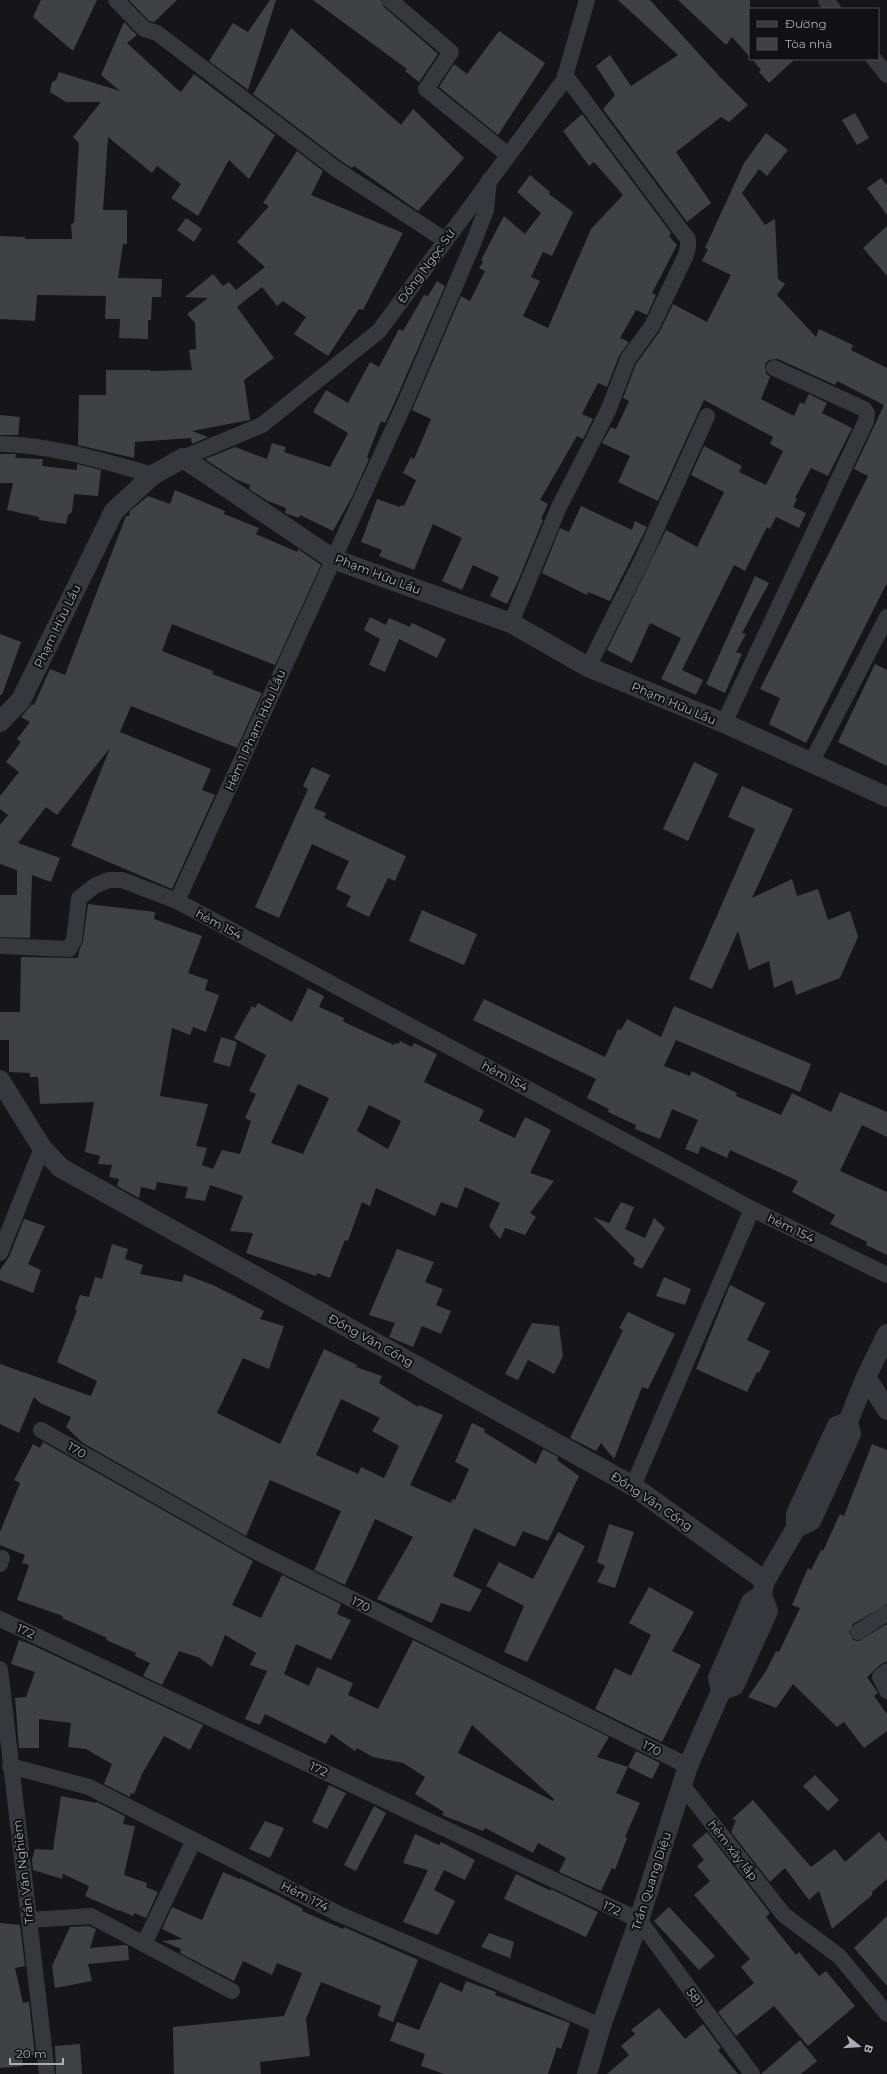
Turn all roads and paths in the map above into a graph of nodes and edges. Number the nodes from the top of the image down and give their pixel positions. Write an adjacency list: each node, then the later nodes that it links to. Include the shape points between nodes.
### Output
1 (116, 0): 11 (street, via 144,29 157,33 336,169)
2 (390, 0): 9 (street, via 451,52 426,89)
3 (587, 0): 7 (street, Đồng Ngọc Sứ)
4 (826, 0): 5 (street)
5 (833, 8)
6 (875, 60): 8 (street)
7 (565, 75): 9 (street, Đồng Ngọc Sứ, via 564,80); 19 (street, via 688,239 688,247 674,283 652,326 628,359 608,411 558,509)
8 (887, 75)
9 (508, 155): 10 (street, Đồng Ngọc Sứ)
10 (489, 180): 11 (street, Đồng Ngọc Sứ); 17 (street, Hẻm 1 Phạm Hữu Lầu, via 486,210 474,244)
11 (445, 240): 15 (street, Đồng Ngọc Sứ, via 379,330 262,424)
12 (774, 368): 22 (street, via 856,404 867,413 866,421)
13 (707, 416): 20 (street, via 643,558)
14 (0, 444): 16 (street, via 25,445)
15 (183, 458): 16 (street, Phạm Hữu Lầu); 17 (street, Phạm Hữu Lầu)
16 (153, 475): 21 (street, Phạm Hữu Lầu, via 114,511 21,700)
17 (333, 559): 19 (street, Phạm Hữu Lầu); 25 (street, Hẻm 1 Phạm Hữu Lầu)
18 (887, 617): 23 (street)
19 (511, 623): 20 (street, Phạm Hữu Lầu)
20 (588, 667): 22 (street, Phạm Hữu Lầu)
21 (0, 722)
22 (724, 724): 23 (street, Phạm Hữu Lầu)
23 (811, 763): 24 (street, Phạm Hữu Lầu)
24 (887, 797)
25 (177, 901): 26 (street, hẻm 154, via 122,880 109,880 81,895 74,944 69,949); 29 (street, hẻm 154)
26 (0, 946)
27 (0, 1080): 28 (street, Đồng Văn Cống)
28 (42, 1148): 30 (street); 36 (street, Đồng Văn Cống, via 60,1168)
29 (752, 1209): 31 (street, hẻm 154); 36 (street)
30 (0, 1253)
31 (887, 1275)
32 (887, 1334): 33 (street, Trần Quang Diệu)
33 (866, 1377): 34 (street); 37 (street, Trần Quang Diệu, via 848,1422 837,1426 796,1514 796,1528)
34 (887, 1410)
35 (42, 1430): 45 (street, 170, via 247,1547)
36 (633, 1486): 37 (street, Đồng Văn Cống)
37 (764, 1588): 45 (street, Trần Quang Diệu, via 751,1602 718,1678 721,1691)
38 (887, 1613): 40 (street)
39 (0, 1618): 49 (street, 172)
40 (858, 1632)
41 (0, 1669): 44 (street, Trần Văn Nghiêm)
42 (887, 1670): 43 (street, via 880,1677)
43 (887, 1691)
44 (10, 1766): 47 (street, Hẻm 174, via 89,1787); 48 (street, Trần Văn Nghiêm)
45 (688, 1766): 46 (street, Trần Quang Diệu)
46 (682, 1785): 49 (street, Trần Quang Diệu); 52 (street, hẻm xây lắp, via 784,1915 838,1956)
47 (194, 1840): 50 (street); 53 (street, Hẻm 174, via 341,1915)
48 (29, 1920): 50 (street, via 91,1916); 54 (street, Trần Văn Nghiêm)
49 (638, 1920): 53 (street, Trần Quang Diệu); 56 (street, 581)
50 (144, 1944): 51 (street)
51 (232, 1992)
52 (887, 2014)
53 (601, 2026): 55 (street, Trần Quang Diệu)
54 (47, 2074)
55 (588, 2074)
56 (752, 2074)

